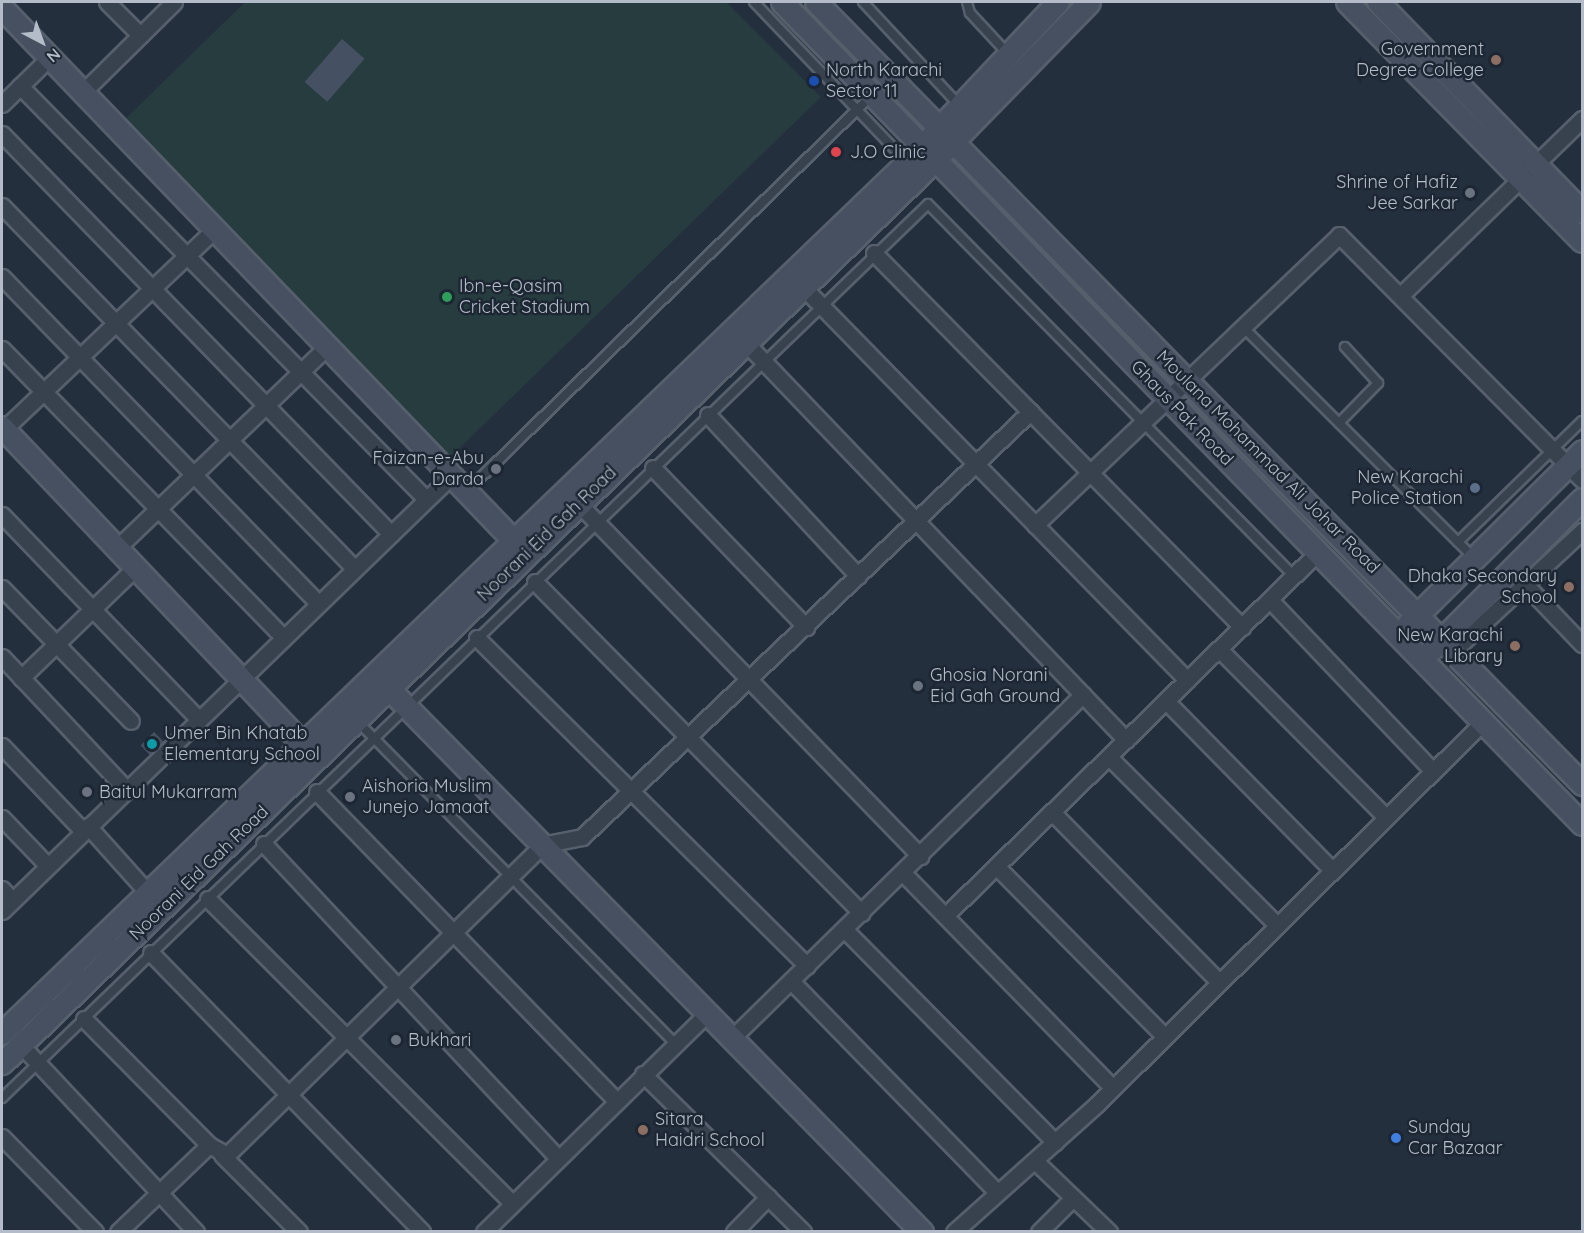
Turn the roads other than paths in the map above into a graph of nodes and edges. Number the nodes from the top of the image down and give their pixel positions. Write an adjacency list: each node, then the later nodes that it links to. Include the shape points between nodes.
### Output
1 (107, 2): 14 (street)
2 (174, 2): 14 (street)
3 (754, 2): 19 (lane)
4 (782, 2): 19 (main road, Ghaus Pak Road)
5 (816, 2): 23 (main road)
6 (863, 2): 21 (lane)
7 (974, 2): 12 (lane)
8 (1058, 2): 15 (main road, Noorani Eid Gah Road)
9 (1089, 2): 21 (main road, Noorani Eid Gah Road)
10 (1347, 2): 27 (main road)
11 (1378, 2): 27 (main road)
12 (967, 5): 15 (lane)
13 (2, 8): 16 (main road)
14 (140, 35): 18 (street)
15 (1009, 55): 21 (main road, Noorani Eid Gah Road)
16 (48, 58): 17 (street); 18 (main road)
17 (21, 86): 20 (street); 33 (street)
18 (81, 94): 30 (main road)
19 (865, 102): 26 (main road, Ghaus Pak Road); 66 (lane)
20 (2, 104)
21 (966, 112): 23 (main road, Noorani Eid Gah Road); 25 (main road, Noorani Eid Gah Road)
22 (1582, 119): 27 (street)
23 (938, 125): 25 (main road, Moulana Mohammad Ali Johar Road); 26 (main road, Noorani Eid Gah Road)
24 (2, 134): 36 (street)
25 (953, 140): 26 (main road, Noorani Eid Gah Road); 48 (main road, Moulana Mohammad Ali Johar Road)
26 (921, 157): 35 (main road, Noorani Eid Gah Road); 50 (main road, Ghaus Pak Road); 77 (main road, Noorani Eid Gah Road)
27 (1529, 171): 29 (main road); 31 (main road); 37 (street)
28 (2, 206): 39 (street)
29 (1582, 213)
30 (214, 230): 33 (street); 42 (main road)
31 (1582, 241)
32 (874, 254): 38 (lane); 52 (street); 54 (lane, via 921,207 934,205)
33 (187, 256): 36 (street); 47 (street)
34 (2, 277): 45 (street)
35 (802, 286): 38 (street); 41 (main road, Noorani Eid Gah Road)
36 (152, 289): 39 (street); 51 (street)
37 (1402, 294): 40 (street, via 1339,235); 59 (street)
38 (821, 305): 46 (lane); 60 (street)
39 (116, 323): 45 (street); 58 (street)
40 (1242, 325): 48 (street); 56 (lane)
41 (746, 342): 46 (street); 69 (main road, Noorani Eid Gah Road)
42 (327, 347): 47 (street); 65 (main road)
43 (1345, 347): 56 (lane, via 1378,383)
44 (2, 349): 49 (street)
45 (79, 357): 49 (street); 64 (street)
46 (763, 362): 53 (lane); 73 (street)
47 (301, 372): 51 (street); 68 (street)
48 (1186, 379): 50 (street); 93 (main road, Moulana Mohammad Ali Johar Road)
49 (43, 391): 57 (street); 70 (street)
50 (1167, 398): 54 (street); 80 (main road, Ghaus Pak Road)
51 (266, 406): 58 (street); 76 (street)
52 (1030, 412): 60 (street); 63 (street)
53 (708, 415): 62 (lane); 85 (street)
54 (1145, 419): 63 (street); 86 (lane)
55 (1582, 421): 59 (lane)
56 (1340, 423): 78 (lane)
57 (2, 429): 79 (main road)
58 (230, 440): 64 (street); 83 (street)
59 (1553, 450): 61 (street); 78 (lane)
60 (978, 466): 73 (street); 74 (street)
61 (1578, 466): 81 (main road)
62 (653, 468): 72 (lane); 94 (street)
63 (1090, 472): 74 (street); 95 (street)
64 (194, 475): 70 (street); 91 (street)
65 (452, 475): 66 (main road); 68 (street)
66 (467, 492): 77 (main road)
67 (1582, 499): 84 (main road)
68 (426, 500): 76 (street)
69 (578, 503): 72 (street); 109 (main road, Noorani Eid Gah Road)
70 (158, 509): 79 (street); 98 (street)
71 (2, 515): 92 (street)
72 (597, 522): 87 (lane); 106 (street)
73 (916, 522): 85 (street); 110 (street)
74 (1035, 525): 108 (street)
75 (1582, 531): 88 (street)
76 (391, 534): 83 (street)
77 (514, 541): 120 (main road, Noorani Eid Gah Road)
78 (1458, 542): 81 (lane)
79 (116, 549): 82 (main road)
80 (1318, 552): 86 (street); 96 (main road, Ghaus Pak Road)
81 (1474, 558): 93 (main road)
82 (135, 568): 92 (street); 107 (main road)
83 (354, 568): 91 (street)
84 (1511, 570): 88 (street); 101 (main road)
85 (858, 576): 94 (street)
86 (1294, 576): 90 (street)
87 (535, 582): 99 (lane); 117 (street)
88 (1526, 586): 97 (street); 101 (street)
89 (2, 588): 100 (street)
90 (1270, 600): 95 (street); 123 (street)
91 (318, 603): 98 (street)
92 (92, 609): 100 (street); 113 (street)
93 (1418, 614): 96 (main road); 101 (main road, Moulana Mohammad Ali Johar Road)
94 (806, 627): 106 (street)
95 (1242, 627): 102 (street)
96 (1398, 634): 104 (main road, Ghaus Pak Road)
97 (1579, 634)
98 (283, 637): 107 (street)
99 (477, 638): 112 (lane); 126 (street)
100 (56, 644): 105 (street); 115 (street)
101 (1448, 644): 104 (main road); 124 (main road, Moulana Mohammad Ali Johar Road)
102 (1219, 649): 108 (street); 129 (street)
103 (2, 658): 105 (street)
104 (1421, 659): 116 (main road, Ghaus Pak Road)
105 (21, 678): 125 (street)
106 (751, 678): 117 (street); 135 (street)
107 (239, 679): 113 (street); 120 (main road)
108 (1187, 680): 111 (street)
109 (389, 689): 112 (main road); 114 (main road, Noorani Eid Gah Road)
110 (1083, 694): 119 (street); 135 (street)
111 (1166, 701): 119 (street); 138 (street)
112 (405, 707): 118 (lane); 134 (main road)
113 (198, 719): 125 (street)
114 (357, 721): 118 (lane); 158 (main road, Noorani Eid Gah Road)
115 (131, 722)
116 (1483, 722): 123 (street); 131 (main road, Ghaus Pak Road)
117 (686, 736): 126 (street); 144 (street)
118 (374, 737): 127 (lane); 140 (lane)
119 (1126, 740): 122 (street)
120 (304, 745): 141 (main road, Noorani Eid Gah Road)
121 (2, 746): 132 (street)
122 (1109, 757): 128 (street); 146 (street)
123 (1433, 771): 129 (street)
124 (1582, 784)
125 (126, 789): 132 (street)
126 (630, 790): 134 (street, via 582,837); 150 (street)
127 (317, 792): 133 (lane); 148 (street)
128 (1052, 812): 137 (street); 152 (street)
129 (1386, 817): 138 (street)
130 (2, 818): 136 (street)
131 (1582, 824)
132 (85, 829): 136 (street); 141 (street)
133 (264, 844): 142 (lane); 153 (street)
134 (542, 845): 140 (street); 154 (main road)
135 (920, 856): 139 (street)
136 (48, 866): 143 (street)
137 (996, 866): 145 (street); 156 (street)
138 (1332, 870): 146 (street)
139 (903, 873): 144 (street); 145 (street)
140 (510, 877): 148 (street); 160 (lane)
141 (150, 895): 158 (main road, Noorani Eid Gah Road)
142 (208, 899): 149 (lane); 157 (street)
143 (5, 900)
144 (861, 913): 147 (street)
145 (945, 916): 164 (street)
146 (1276, 924): 152 (street)
147 (844, 929): 150 (street); 169 (street)
148 (453, 932): 153 (street); 167 (street)
149 (152, 953): 155 (lane); 165 (street)
150 (807, 966): 151 (street)
151 (791, 981): 159 (street); 174 (street)
152 (1218, 981): 156 (street)
153 (397, 987): 157 (street); 172 (street)
154 (708, 1013): 159 (main road); 160 (street)
155 (84, 1019): 161 (lane); 170 (street)
156 (1163, 1035): 164 (street)
157 (346, 1037): 165 (street); 178 (street)
158 (8, 1038): 161 (street); 162 (main road, Noorani Eid Gah Road)
159 (732, 1038): 187 (main road)
160 (676, 1044): 163 (street)
161 (38, 1061): 166 (lane); 175 (street)
162 (2, 1063)
163 (643, 1074): 167 (street); 176 (street)
164 (1111, 1086): 169 (street)
165 (287, 1095): 171 (street); 183 (street)
166 (2, 1098)
167 (615, 1101): 172 (street)
168 (2, 1137): 179 (street)
169 (1055, 1142): 173 (street)
170 (209, 1145): 171 (street); 175 (street)
171 (222, 1155): 182 (street)
172 (558, 1158): 178 (street)
173 (1035, 1161): 174 (street); 177 (street)
174 (996, 1191): 188 (street)
175 (159, 1193): 180 (street); 181 (street)
176 (768, 1197): 185 (street); 186 (street)
177 (1073, 1198): 189 (street); 190 (street)
178 (512, 1203): 184 (street)
179 (94, 1232)
180 (118, 1232)
181 (196, 1232)
182 (299, 1232)
183 (423, 1232)
184 (484, 1232)
185 (734, 1232)
186 (804, 1232)
187 (922, 1232)
188 (954, 1232)
189 (1039, 1232)
190 (1109, 1232)

